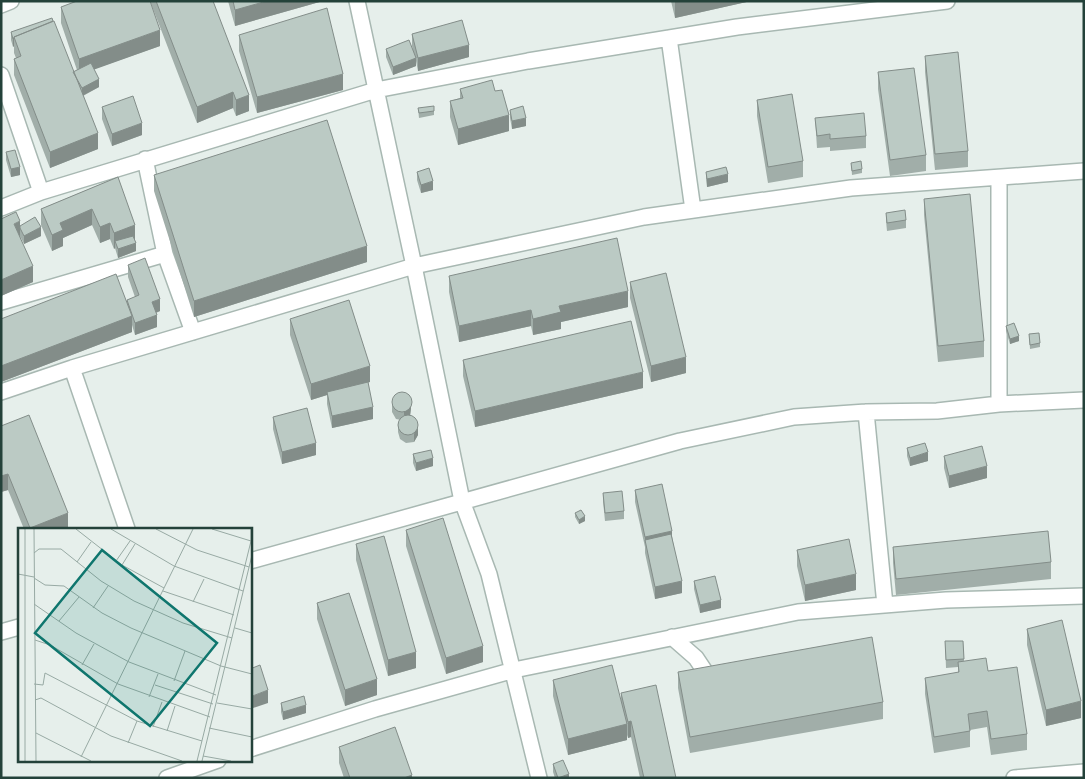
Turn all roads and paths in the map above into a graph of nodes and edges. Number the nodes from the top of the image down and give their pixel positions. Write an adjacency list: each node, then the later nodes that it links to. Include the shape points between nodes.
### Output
1 (11, 1): 4 (street)
2 (357, 1): 7 (street)
3 (946, 1): 5 (street)
4 (1, 5)
5 (669, 38): 7 (street); 13 (street)
6 (1, 75): 11 (street)
7 (376, 90): 8 (street); 15 (street)
8 (145, 160): 11 (street); 14 (street)
9 (1084, 171): 10 (street)
10 (999, 178): 13 (street, via 851,188); 21 (street)
11 (41, 192): 12 (street)
12 (1, 208)
13 (693, 210): 15 (street, via 644,217)
14 (165, 254): 16 (street); 17 (street)
15 (414, 266): 17 (street); 23 (street)
16 (1, 302)
17 (193, 332): 18 (street)
18 (72, 368): 19 (street); 24 (street)
19 (1, 392)
20 (1084, 400): 21 (street)
21 (999, 404): 22 (street, via 937,411)
22 (866, 412): 23 (street, via 794,417 680,441); 27 (street)
23 (462, 501): 25 (street); 31 (street, via 489,574)
24 (127, 528)
25 (251, 561)
26 (1084, 596): 27 (street)
27 (885, 605): 30 (street, via 798,612)
28 (18, 626): 29 (street)
29 (1, 632)
30 (672, 637): 31 (street); 32 (street, via 696,658)
31 (514, 670): 33 (street); 37 (street)
32 (708, 676)
33 (251, 749)
34 (212, 762): 36 (street)
35 (1084, 772): 38 (street)
36 (168, 778)
37 (538, 778)
38 (1014, 778)

